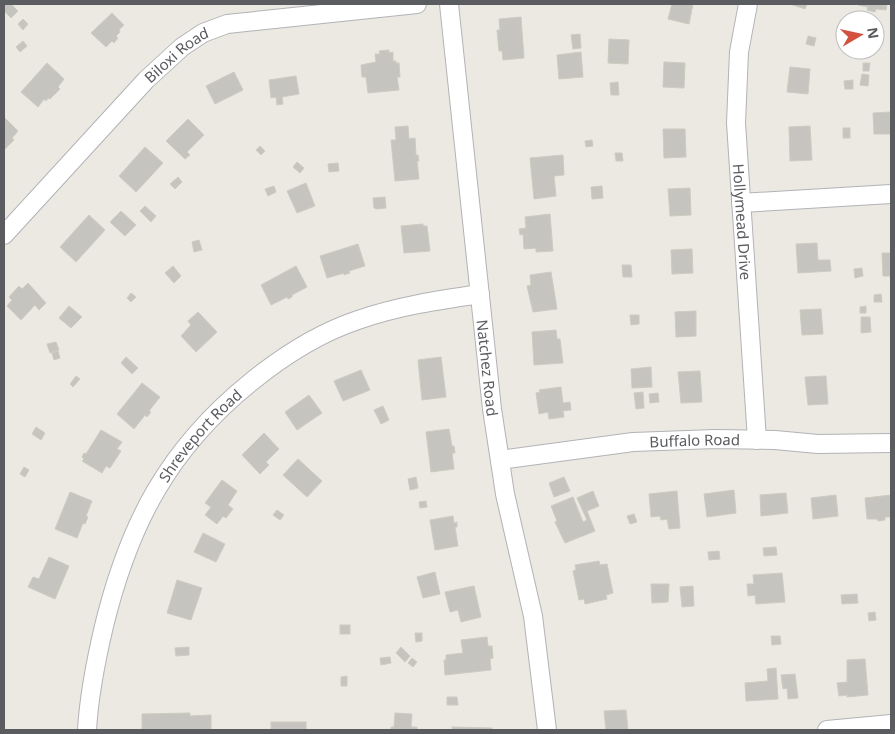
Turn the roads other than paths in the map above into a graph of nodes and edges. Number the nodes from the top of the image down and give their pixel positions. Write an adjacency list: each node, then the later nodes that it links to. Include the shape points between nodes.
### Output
1 (417, 4): 6 (street, Biloxi Road, via 227,24 203,33 182,47 146,80)
2 (449, 4): 7 (street, Natchez Road)
3 (748, 4): 5 (street, Hollymead Drive, via 739,52 736,123)
4 (891, 194): 5 (street)
5 (741, 203): 8 (street, Hollymead Drive)
6 (4, 235)
7 (480, 294): 10 (street, Natchez Road); 12 (street, Shreveport Road, via 394,309 326,333 267,369 211,417 161,480 123,558 101,639)
8 (757, 440): 9 (street, Buffalo Road, via 818,444); 10 (street, Buffalo Road, via 633,442)
9 (891, 442)
10 (500, 460): 13 (street, Natchez Road, via 533,616)
11 (891, 724): 14 (street)
12 (87, 730)
13 (547, 730)
14 (827, 730)

